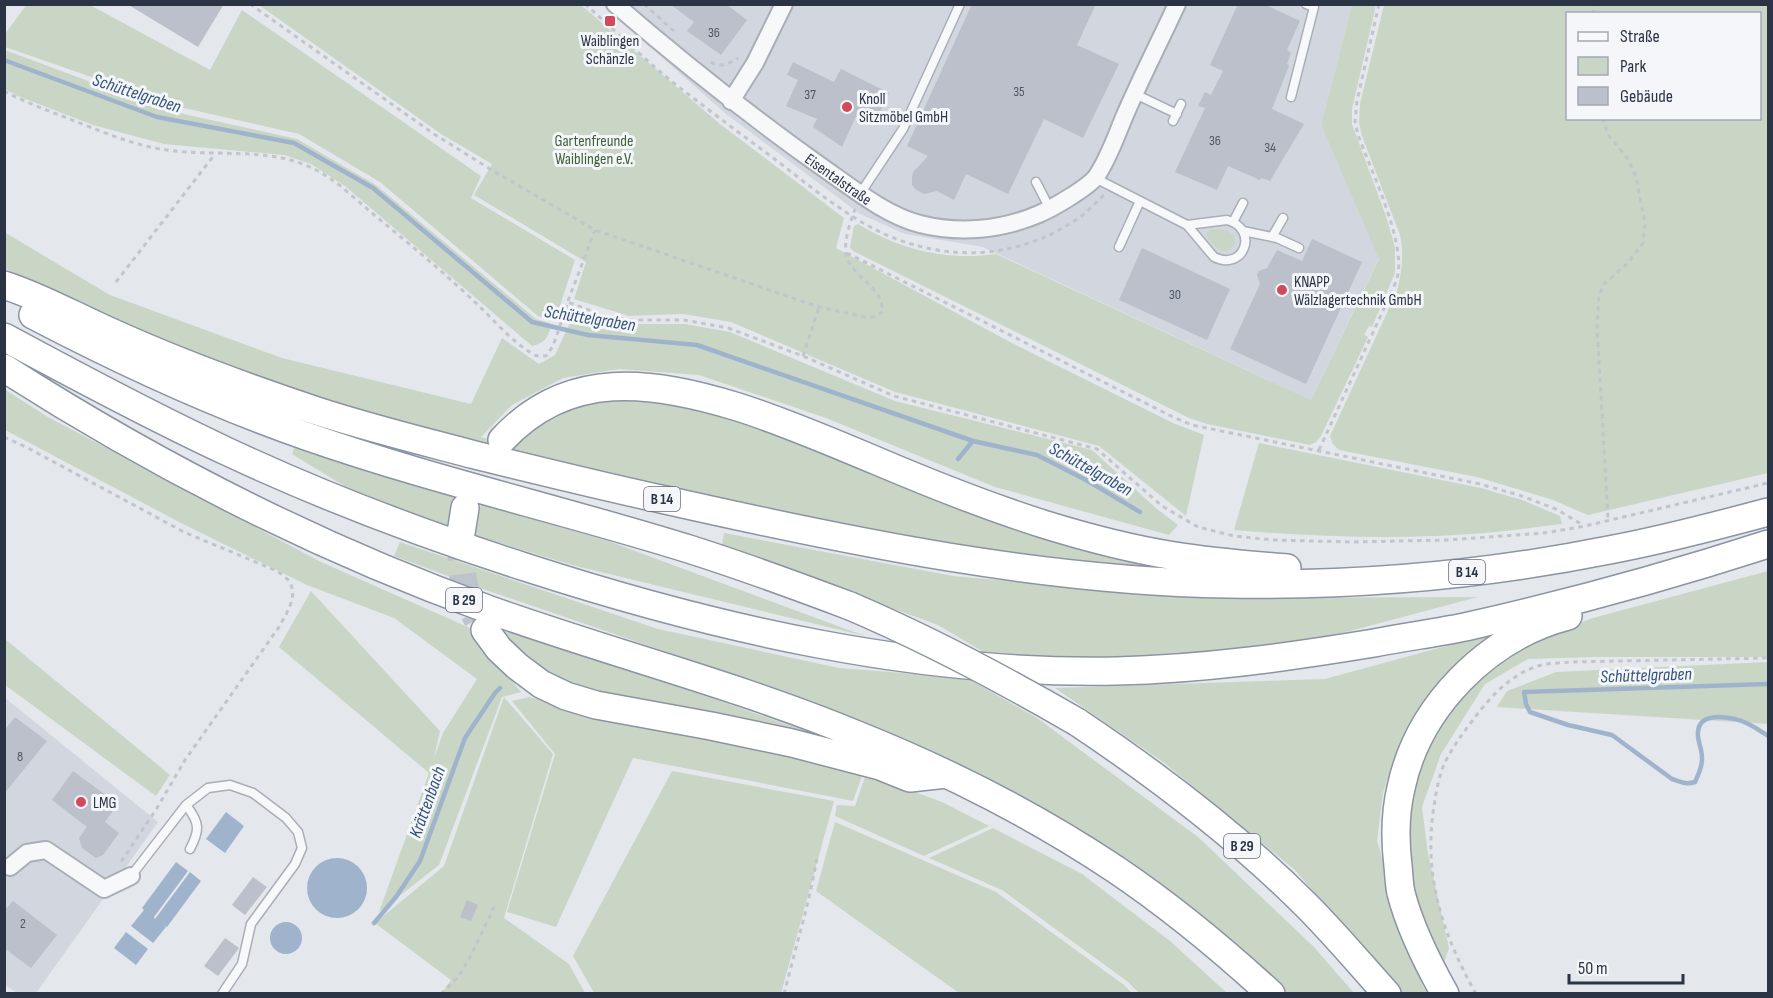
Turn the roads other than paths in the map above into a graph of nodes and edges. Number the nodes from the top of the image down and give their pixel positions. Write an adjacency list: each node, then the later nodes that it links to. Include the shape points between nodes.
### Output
1 (615, 4): 8 (street, Eisentalstraße)
2 (784, 4): 8 (street)
3 (960, 4): 12 (lane, via 903,129)
4 (1177, 4): 6 (street, Eisentalstraße)
5 (1306, 4): 7 (lane, via 1314,7)
6 (1135, 94): 9 (lane, via 1175,117); 10 (street, Eisentalstraße)
7 (1291, 97)
8 (731, 101): 12 (street, Eisentalstraße)
9 (1181, 104)
10 (1095, 178): 13 (lane); 15 (street, Eisentalstraße)
11 (1036, 182): 15 (lane)
12 (860, 194): 15 (street, Eisentalstraße, via 918,224 955,230 989,229)
13 (1140, 201): 18 (lane); 21 (lane)
14 (1243, 203): 17 (lane)
15 (1050, 209)
16 (1283, 218): 20 (lane)
17 (1233, 222): 18 (lane); 19 (lane)
18 (1187, 225): 19 (lane, via 1209,253 1227,261 1239,255 1245,243)
19 (1243, 231): 20 (lane)
20 (1272, 237): 22 (lane)
21 (1119, 248)
22 (1299, 248)
23 (4, 285): 30 (highway, B 14, via 176,361 308,408 436,445 765,523 1020,567 1143,580)
24 (4, 300): 40 (highway, B 29, bridge, via 152,374 306,436 690,549 850,606 954,654 1077,722 1163,782 1260,862)
25 (4, 337): 31 (highway, via 219,448 415,530 644,603 777,636 845,648 943,662 1024,668 1115,671 1197,666 1280,658 1464,627)
26 (4, 368): 33 (highway, B 29, via 180,472 338,550 490,610 787,708)
27 (502, 440): 30 (highway, via 531,414 577,392 608,387 671,389 768,417 1043,524 1173,555 1290,568)
28 (1768, 512): 30 (highway, B 14, via 1659,540 1529,564)
29 (1768, 544): 31 (highway)
30 (1323, 583)
31 (1628, 586): 41 (highway, via 1595,609 1525,633 1477,663 1436,709 1420,736 1400,789 1396,850 1401,892 1414,933)
32 (484, 630): 33 (highway, via 517,666 566,696 792,742 910,778)
33 (948, 774): 39 (highway, B 29, via 1116,870)
34 (186, 805): 35 (lane, via 196,817 197,836); 37 (lane); 38 (lane, via 208,788 230,784 253,793 286,818 298,832 302,848 296,864 251,924 242,964)
35 (190, 849)
36 (6, 868): 37 (street, via 27,853 46,850 104,889)
37 (131, 876)
38 (222, 993)
39 (1271, 993)
40 (1386, 993)
41 (1445, 993)

